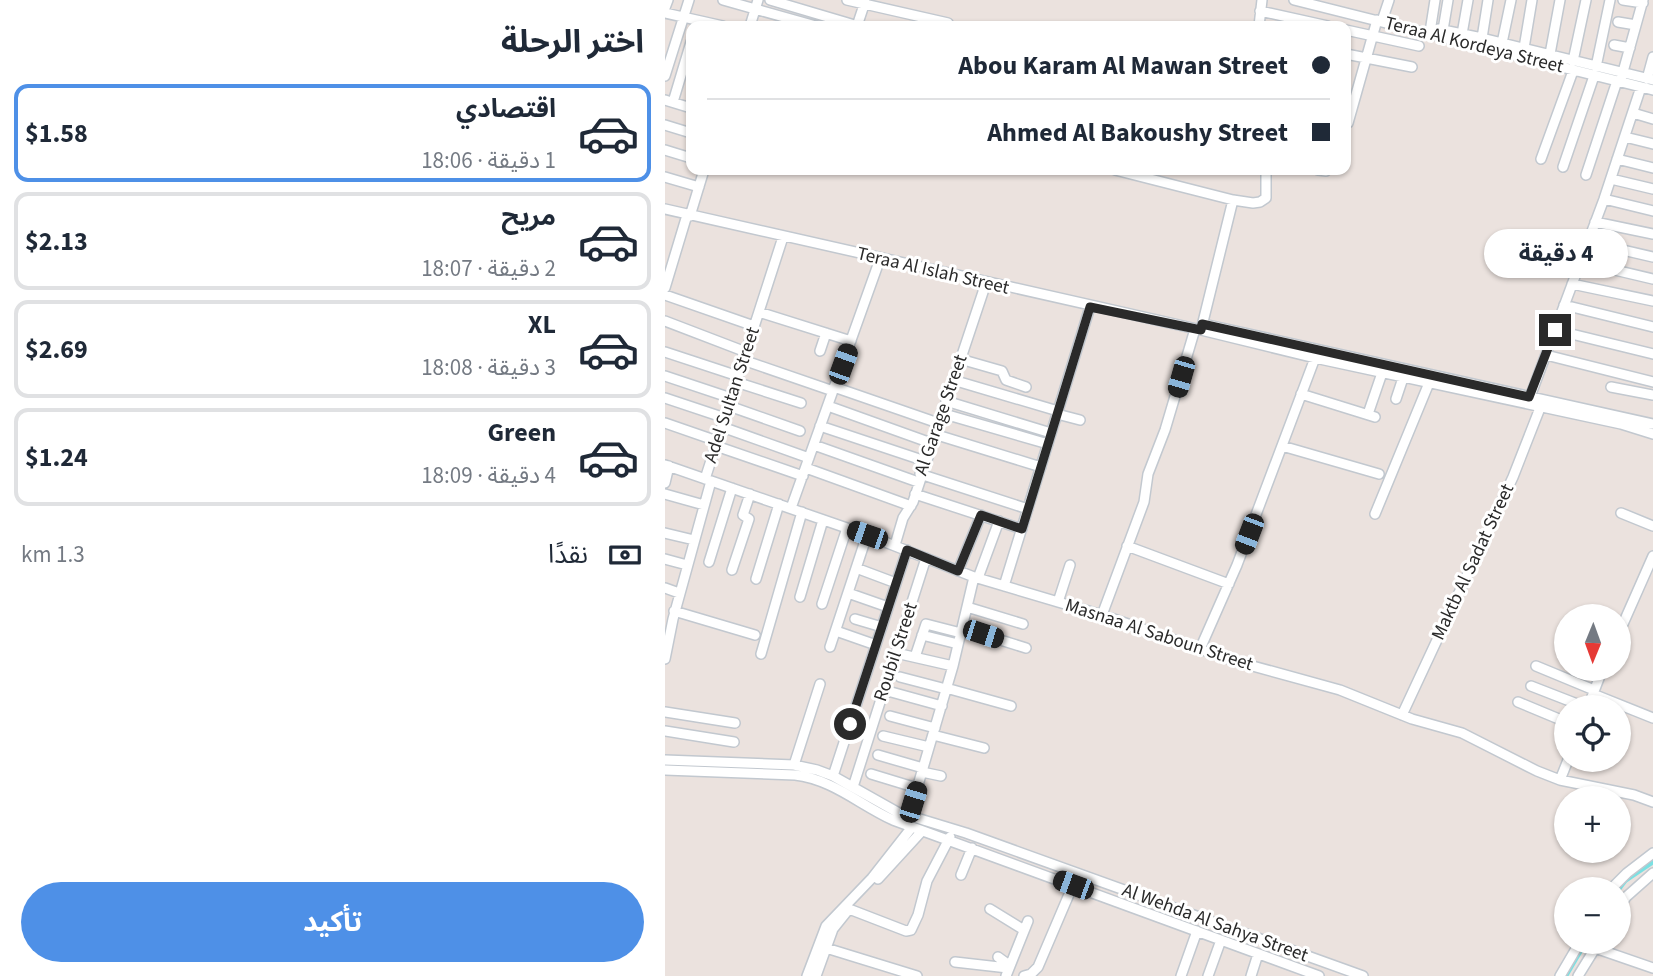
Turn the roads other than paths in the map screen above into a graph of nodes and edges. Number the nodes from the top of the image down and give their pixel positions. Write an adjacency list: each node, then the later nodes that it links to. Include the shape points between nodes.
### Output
1 (668, 0): 24 (street)
2 (689, 0): 27 (street)
3 (723, 0): 23 (street)
4 (770, 0): 32 (street)
5 (847, 0): 22 (street)
6 (1262, 0): 25 (street)
7 (1294, 0): 28 (street, Teraa Al Kordeya Street)
8 (1317, 0): 28 (street, Teraa Al Kordeya Street)
9 (1375, 0): 19 (street)
10 (1435, 0): 39 (street)
11 (1448, 0): 40 (street)
12 (1468, 0): 42 (street)
13 (1488, 0): 44 (street)
14 (1511, 0): 46 (street)
15 (1532, 0): 49 (street)
16 (1560, 0): 51 (street)
17 (1586, 0): 57 (street)
18 (1610, 0): 59 (street)
19 (1388, 1): 28 (street)
20 (1623, 1): 21 (street)
21 (1643, 1): 38 (street)
22 (864, 3): 33 (street); 34 (street)
23 (757, 4): 30 (street); 31 (street)
24 (665, 8)
25 (1261, 11): 35 (street); 36 (street)
26 (665, 13): 27 (street)
27 (684, 18): 29 (street); 45 (street)
28 (1381, 19): 39 (street, Teraa Al Kordeya Street); 43 (street)
29 (690, 21)
30 (752, 21)
31 (803, 21)
32 (840, 21)
33 (859, 21)
34 (940, 21)
35 (1260, 21)
36 (1306, 21)
37 (1618, 22): 38 (street)
38 (1636, 25): 50 (street)
39 (1430, 30): 40 (street, Teraa Al Kordeya Street); 57 (street, Teraa Al Kordeya Street)
40 (1443, 30): 42 (street, Teraa Al Kordeya Street)
41 (1351, 31): 43 (street)
42 (1462, 34): 44 (street, Teraa Al Kordeya Street)
43 (1373, 36): 48 (street); 55 (street)
44 (1482, 38): 46 (street, Teraa Al Kordeya Street)
45 (670, 43): 56 (street)
46 (1502, 43): 49 (street, Teraa Al Kordeya Street)
47 (1614, 45): 50 (street)
48 (1419, 46)
49 (1524, 48): 51 (street, Teraa Al Kordeya Street)
50 (1630, 48): 61 (street)
51 (1550, 54): 57 (street, Teraa Al Kordeya Street)
52 (686, 55): 64 (street)
53 (1351, 55): 55 (street)
54 (1653, 57): 62 (street)
55 (1366, 58): 58 (street); 66 (street)
56 (667, 64): 60 (street)
57 (1573, 66): 59 (street, Teraa Al Kordeya Street); 75 (street)
58 (1412, 67)
59 (1595, 72): 61 (street, Teraa Al Kordeya Street); 77 (street)
60 (665, 76)
61 (1620, 79): 62 (street, Teraa Al Kordeya Street); 82 (street)
62 (1647, 82): 63 (street, Teraa Al Kordeya Street); 67 (street)
63 (1653, 90)
64 (669, 101): 65 (street)
65 (686, 106)
66 (1351, 112)
67 (1633, 113): 68 (street); 71 (street)
68 (1653, 119)
69 (665, 125): 70 (street)
70 (686, 131)
71 (1625, 137): 72 (street); 76 (street)
72 (1653, 144)
73 (665, 150): 74 (street)
74 (686, 156)
75 (1541, 159)
76 (1617, 159): 78 (street); 84 (street)
77 (1563, 167)
78 (1653, 168)
79 (703, 175): 85 (street)
80 (1135, 175): 88 (street)
81 (1266, 175): 88 (street, via 1264,200)
82 (1586, 175)
83 (665, 177): 85 (street)
84 (1611, 179): 86 (street); 87 (street)
85 (699, 187): 91 (street)
86 (1653, 189)
87 (1604, 199): 90 (street); 92 (street)
88 (1233, 200): 111 (street)
89 (665, 209): 91 (street, Teraa Al Islah Street)
90 (1653, 211)
91 (689, 215): 94 (street, Teraa Al Islah Street); 102 (street)
92 (1595, 222): 93 (street); 95 (street)
93 (1653, 234)
94 (783, 237): 97 (street, Teraa Al Islah Street); 107 (street, Adel Sultan Street)
95 (1588, 242): 96 (street); 98 (street)
96 (1653, 257)
97 (880, 259): 100 (street, Teraa Al Islah Street); 114 (street)
98 (1581, 262): 99 (street); 101 (street)
99 (1653, 279)
100 (986, 283): 106 (street, Teraa Al Islah Street); 121 (street, Al Garage Street)
101 (1573, 284): 104 (street); 105 (street)
102 (665, 288)
103 (665, 295): 109 (street)
104 (1653, 301)
105 (1565, 305): 110 (street); 112 (street)
106 (1090, 307): 111 (street, Teraa Al Islah Street); 143 (street)
107 (759, 312): 109 (street, Adel Sultan Street); 113 (street, Adel Sultan Street)
108 (665, 321): 119 (street)
109 (754, 326): 119 (street, Adel Sultan Street)
110 (1653, 327)
111 (1199, 328): 120 (street); 132 (street); 188 (street, via 1147,474 1144,502)
112 (1555, 330): 117 (street); 118 (street)
113 (826, 333): 114 (street, Adel Sultan Street); 115 (street)
114 (851, 341): 131 (street)
115 (820, 351)
116 (665, 352): 125 (street)
117 (1653, 354)
118 (1546, 355): 127 (street); 135 (street)
119 (745, 356): 125 (street, Adel Sultan Street); 131 (street)
120 (1315, 358): 122 (street); 133 (street)
121 (960, 359): 126 (street, Al Garage Street); 129 (street, via 992,372 1002,371 1006,380)
122 (1382, 373): 124 (street); 133 (street, via 1371,415)
123 (665, 376): 139 (street)
124 (1403, 378): 128 (street); 137 (street)
125 (737, 379): 139 (street, Adel Sultan Street); 140 (street)
126 (953, 380): 138 (street, Al Garage Street); 143 (street)
127 (1653, 382)
128 (1429, 383): 132 (street); 177 (street)
129 (1026, 387)
130 (1611, 387): 134 (street)
131 (834, 389): 141 (street); 144 (street)
132 (1497, 393): 135 (street); 142 (street)
133 (1301, 394): 156 (street)
134 (1653, 395)
135 (1529, 397): 148 (street)
136 (665, 398): 147 (street)
137 (1396, 399)
138 (946, 401): 144 (street, Al Garage Street); 151 (street)
139 (730, 402): 147 (street, Adel Sultan Street); 150 (street)
140 (801, 403)
141 (828, 407): 149 (street); 152 (street)
142 (1540, 408): 148 (street, via 1621,424); 246 (street, Maktb Al Sadat Street, via 1513,477)
143 (1058, 412): 145 (street); 151 (street)
144 (940, 418): 152 (street, Al Garage Street); 154 (street)
145 (1080, 420)
146 (665, 423): 153 (street)
147 (723, 423): 153 (street, Adel Sultan Street); 157 (street)
148 (1653, 425)
149 (820, 426): 155 (street); 158 (street)
150 (800, 431)
151 (1051, 433): 154 (street)
152 (933, 438): 158 (street, Al Garage Street); 160 (street)
153 (716, 444): 161 (street); 164 (street, Adel Sultan Street)
154 (1048, 444): 160 (street)
155 (814, 445): 157 (street); 163 (street)
156 (1282, 446): 162 (street); 202 (street)
157 (809, 458): 161 (street)
158 (925, 461): 163 (street, Al Garage Street)
159 (667, 465): 164 (street, Masnaa Al Saboun Street); 165 (street)
160 (1041, 467): 174 (street)
161 (804, 472): 172 (street); 173 (street)
162 (1379, 474)
163 (919, 478): 169 (street, Al Garage Street); 174 (street)
164 (708, 480): 166 (street, Masnaa Al Saboun Street); 171 (street, Adel Sultan Street)
165 (665, 483)
166 (732, 488): 168 (street, Masnaa Al Saboun Street); 193 (street)
167 (665, 494): 171 (street)
168 (750, 494): 170 (street, Masnaa Al Saboun Street); 197 (street, via 743,515 749,519)
169 (915, 494): 172 (street, Al Garage Street); 178 (street)
170 (779, 504): 173 (street, Masnaa Al Saboun Street); 200 (street)
171 (704, 505): 186 (street, Adel Sultan Street)
172 (911, 506): 187 (street, Al Garage Street)
173 (791, 508): 175 (street, Masnaa Al Saboun Street)
174 (1028, 509): 183 (street)
175 (802, 512): 179 (street, Masnaa Al Saboun Street); 228 (street)
176 (1621, 513): 181 (street)
177 (1375, 514)
178 (981, 515): 180 (street); 198 (street)
179 (823, 520): 182 (street, Masnaa Al Saboun Street); 207 (street)
180 (999, 521): 183 (street); 199 (street)
181 (1653, 526)
182 (847, 528): 185 (street, Masnaa Al Saboun Street); 209 (street)
183 (1022, 529): 203 (street)
184 (665, 533): 186 (street)
185 (867, 535): 187 (street, Masnaa Al Saboun Street); 196 (street)
186 (694, 540): 194 (street, Adel Sultan Street)
187 (895, 545): 189 (street, Masnaa Al Saboun Street)
188 (1127, 546): 202 (street); 213 (street)
189 (907, 550): 191 (street, Masnaa Al Saboun Street); 201 (street)
190 (1653, 556): 210 (street)
191 (926, 558): 198 (street, Masnaa Al Saboun Street); 227 (street, Roubil Street)
192 (665, 559): 194 (street)
193 (709, 562)
194 (687, 565): 205 (street, Adel Sultan Street)
195 (1070, 565): 208 (street)
196 (856, 568): 201 (street); 206 (street)
197 (732, 570)
198 (958, 571): 199 (street, Masnaa Al Saboun Street)
199 (976, 578): 203 (street, Masnaa Al Saboun Street); 212 (street)
200 (756, 579)
201 (896, 583): 211 (street)
202 (1229, 584): 226 (street)
203 (1004, 586): 208 (street, Masnaa Al Saboun Street)
204 (665, 588): 205 (street)
205 (680, 593): 214 (street, Adel Sultan Street)
206 (848, 593): 211 (street); 219 (street)
207 (800, 597)
208 (1058, 602): 213 (street, Masnaa Al Saboun Street)
209 (822, 604)
210 (1631, 606)
211 (888, 607): 217 (street)
212 (967, 607): 216 (street); 218 (street)
213 (1102, 615): 226 (street, Masnaa Al Saboun Street)
214 (671, 616): 220 (street); 230 (street, Adel Sultan Street)
215 (855, 618): 217 (street)
216 (1023, 624)
217 (882, 627): 223 (street)
218 (961, 630): 221 (street, via 926,624); 222 (street); 225 (street)
219 (836, 632): 223 (street); 224 (street)
220 (755, 635)
221 (922, 635): 222 (street); 229 (street)
222 (958, 644): 231 (street)
223 (876, 645): 264 (street)
224 (830, 647)
225 (1026, 648)
226 (1200, 649): 246 (street, Masnaa Al Saboun Street, via 1340,690)
227 (896, 653): 229 (street); 238 (street, Roubil Street)
228 (761, 654)
229 (915, 657): 231 (street)
230 (665, 659)
231 (953, 666): 237 (street)
232 (1537, 666): 239 (street)
233 (900, 677): 237 (street)
234 (1598, 681): 239 (street)
235 (820, 684): 259 (street)
236 (1531, 686): 240 (street)
237 (946, 688): 243 (street); 244 (street)
238 (884, 690): 243 (street); 267 (street, Roubil Street)
239 (1594, 692): 241 (street); 249 (street)
240 (1555, 695)
241 (1592, 695)
242 (1518, 702): 248 (street)
243 (941, 706): 252 (street)
244 (1011, 706)
245 (665, 712): 250 (street)
246 (1402, 715): 266 (street, Masnaa Al Saboun Street, via 1462,733)
247 (890, 716): 252 (street)
248 (1554, 717)
249 (1653, 718)
250 (734, 723)
251 (665, 731): 254 (street)
252 (934, 731): 255 (street); 256 (street)
253 (883, 736): 255 (street)
254 (734, 742)
255 (929, 747): 261 (street)
256 (984, 748)
257 (878, 755): 261 (street)
258 (665, 760): 259 (street)
259 (794, 765): 264 (street)
260 (665, 770): 270 (street, via 814,779 881,815)
261 (923, 770): 265 (street); 268 (street)
262 (1563, 772): 266 (street)
263 (870, 774): 268 (street)
264 (833, 776): 267 (street)
265 (941, 776)
266 (1560, 780): 269 (street, Masnaa Al Saboun Street)
267 (853, 787): 270 (street)
268 (917, 788): 270 (street)
269 (1653, 802)
270 (909, 823): 271 (street, Al Wehda Al Sahya Street); 272 (street, Al Wehda Al Sahya Street); 294 (street, via 872,878 826,926)
271 (953, 829): 273 (street); 283 (street, Al Wehda Al Sahya Street)
272 (922, 831): 273 (street, Al Wehda Al Sahya Street); 281 (street)
273 (949, 840): 274 (street, Al Wehda Al Sahya Street); 281 (street, via 927,881 911,930)
274 (972, 848): 277 (street); 279 (street, Al Wehda Al Sahya Street)
275 (1653, 853): 278 (street)
276 (1653, 873): 280 (street)
277 (961, 875)
278 (1623, 877)
279 (1073, 885): 284 (street, Al Wehda Al Sahya Street); 302 (street, via 1038,967)
280 (1631, 893)
281 (849, 909): 287 (street, via 833,929)
282 (990, 909): 298 (street, via 1026,925)
283 (1178, 911): 284 (street); 289 (street, Al Wehda Al Sahya Street)
284 (1174, 923): 285 (street, Al Wehda Al Sahya Street)
285 (1198, 931): 286 (street, Al Wehda Al Sahya Street); 303 (street)
286 (1221, 940): 288 (street, Al Wehda Al Sahya Street); 304 (street)
287 (827, 948): 294 (street); 301 (street)
288 (1258, 954): 297 (street, Al Wehda Al Sahya Street); 305 (street)
289 (1304, 954): 297 (street); 307 (street, Al Wehda Al Sahya Street)
290 (1573, 954): 308 (street)
291 (1591, 954): 309 (street)
292 (1619, 954): 296 (street)
293 (998, 957): 298 (street)
294 (817, 960): 299 (street); 300 (street)
295 (955, 962): 298 (street)
296 (1653, 968)
297 (1299, 969): 306 (street, Al Wehda Al Sahya Street)
298 (1008, 970)
299 (807, 976)
300 (816, 976)
301 (917, 976)
302 (1024, 976)
303 (1181, 976)
304 (1209, 976)
305 (1251, 976)
306 (1319, 976)
307 (1363, 976)
308 (1560, 976)
309 (1578, 976)

